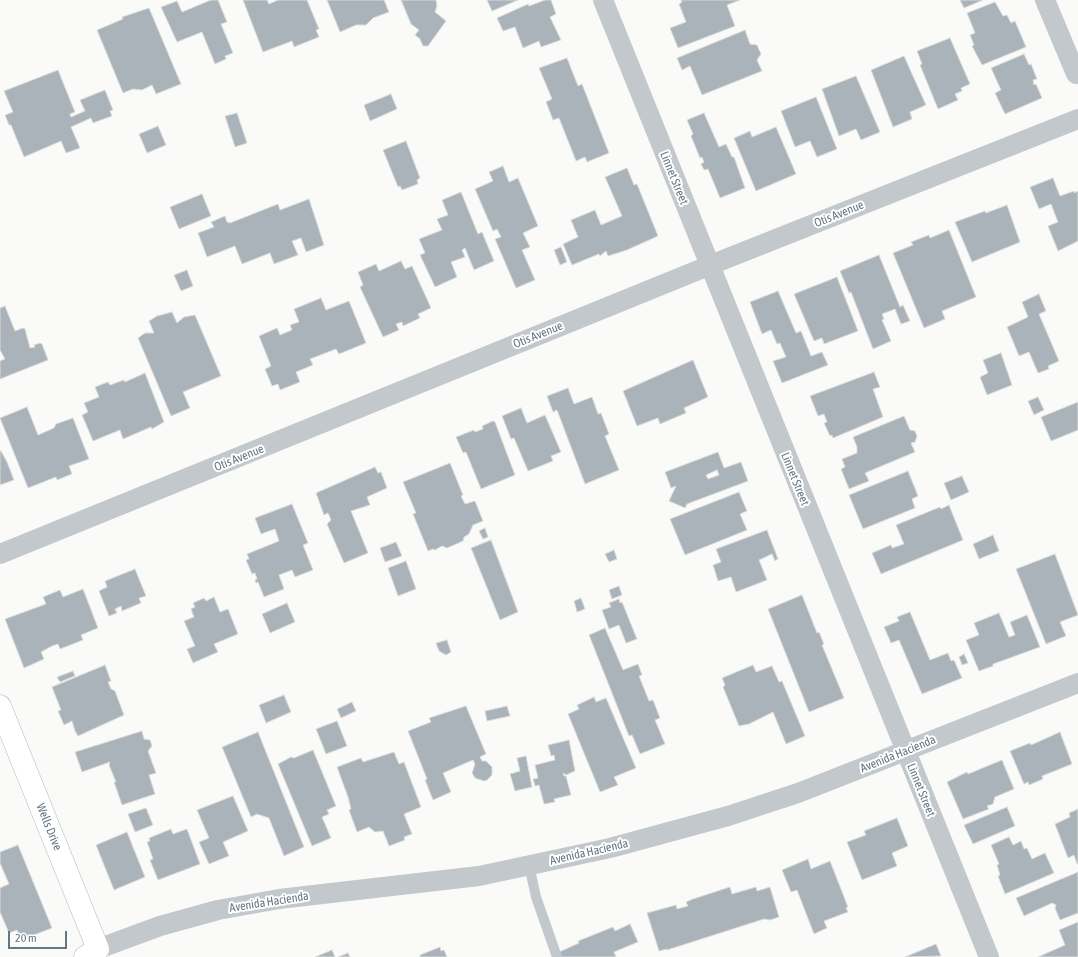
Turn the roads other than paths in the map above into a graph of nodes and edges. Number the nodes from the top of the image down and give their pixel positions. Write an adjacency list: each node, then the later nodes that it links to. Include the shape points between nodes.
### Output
1 (603, 0): 5 (street, Linnet Street)
2 (1045, 0): 3 (street)
3 (1077, 77)
4 (1078, 119): 5 (street, Otis Avenue)
5 (709, 266): 6 (street, Otis Avenue); 9 (street, Linnet Street)
6 (0, 554)
7 (1078, 683): 9 (street, Avenida Hacienda)
8 (0, 706): 11 (street, Wells Drive)
9 (905, 752): 10 (street, Avenida Hacienda, via 798,793 728,816 610,848); 13 (street, Linnet Street)
10 (529, 865): 11 (street, Avenida Hacienda, via 479,876 279,899 218,910 160,926); 12 (lane, via 536,897)
11 (91, 953)
12 (557, 957)
13 (989, 957)

